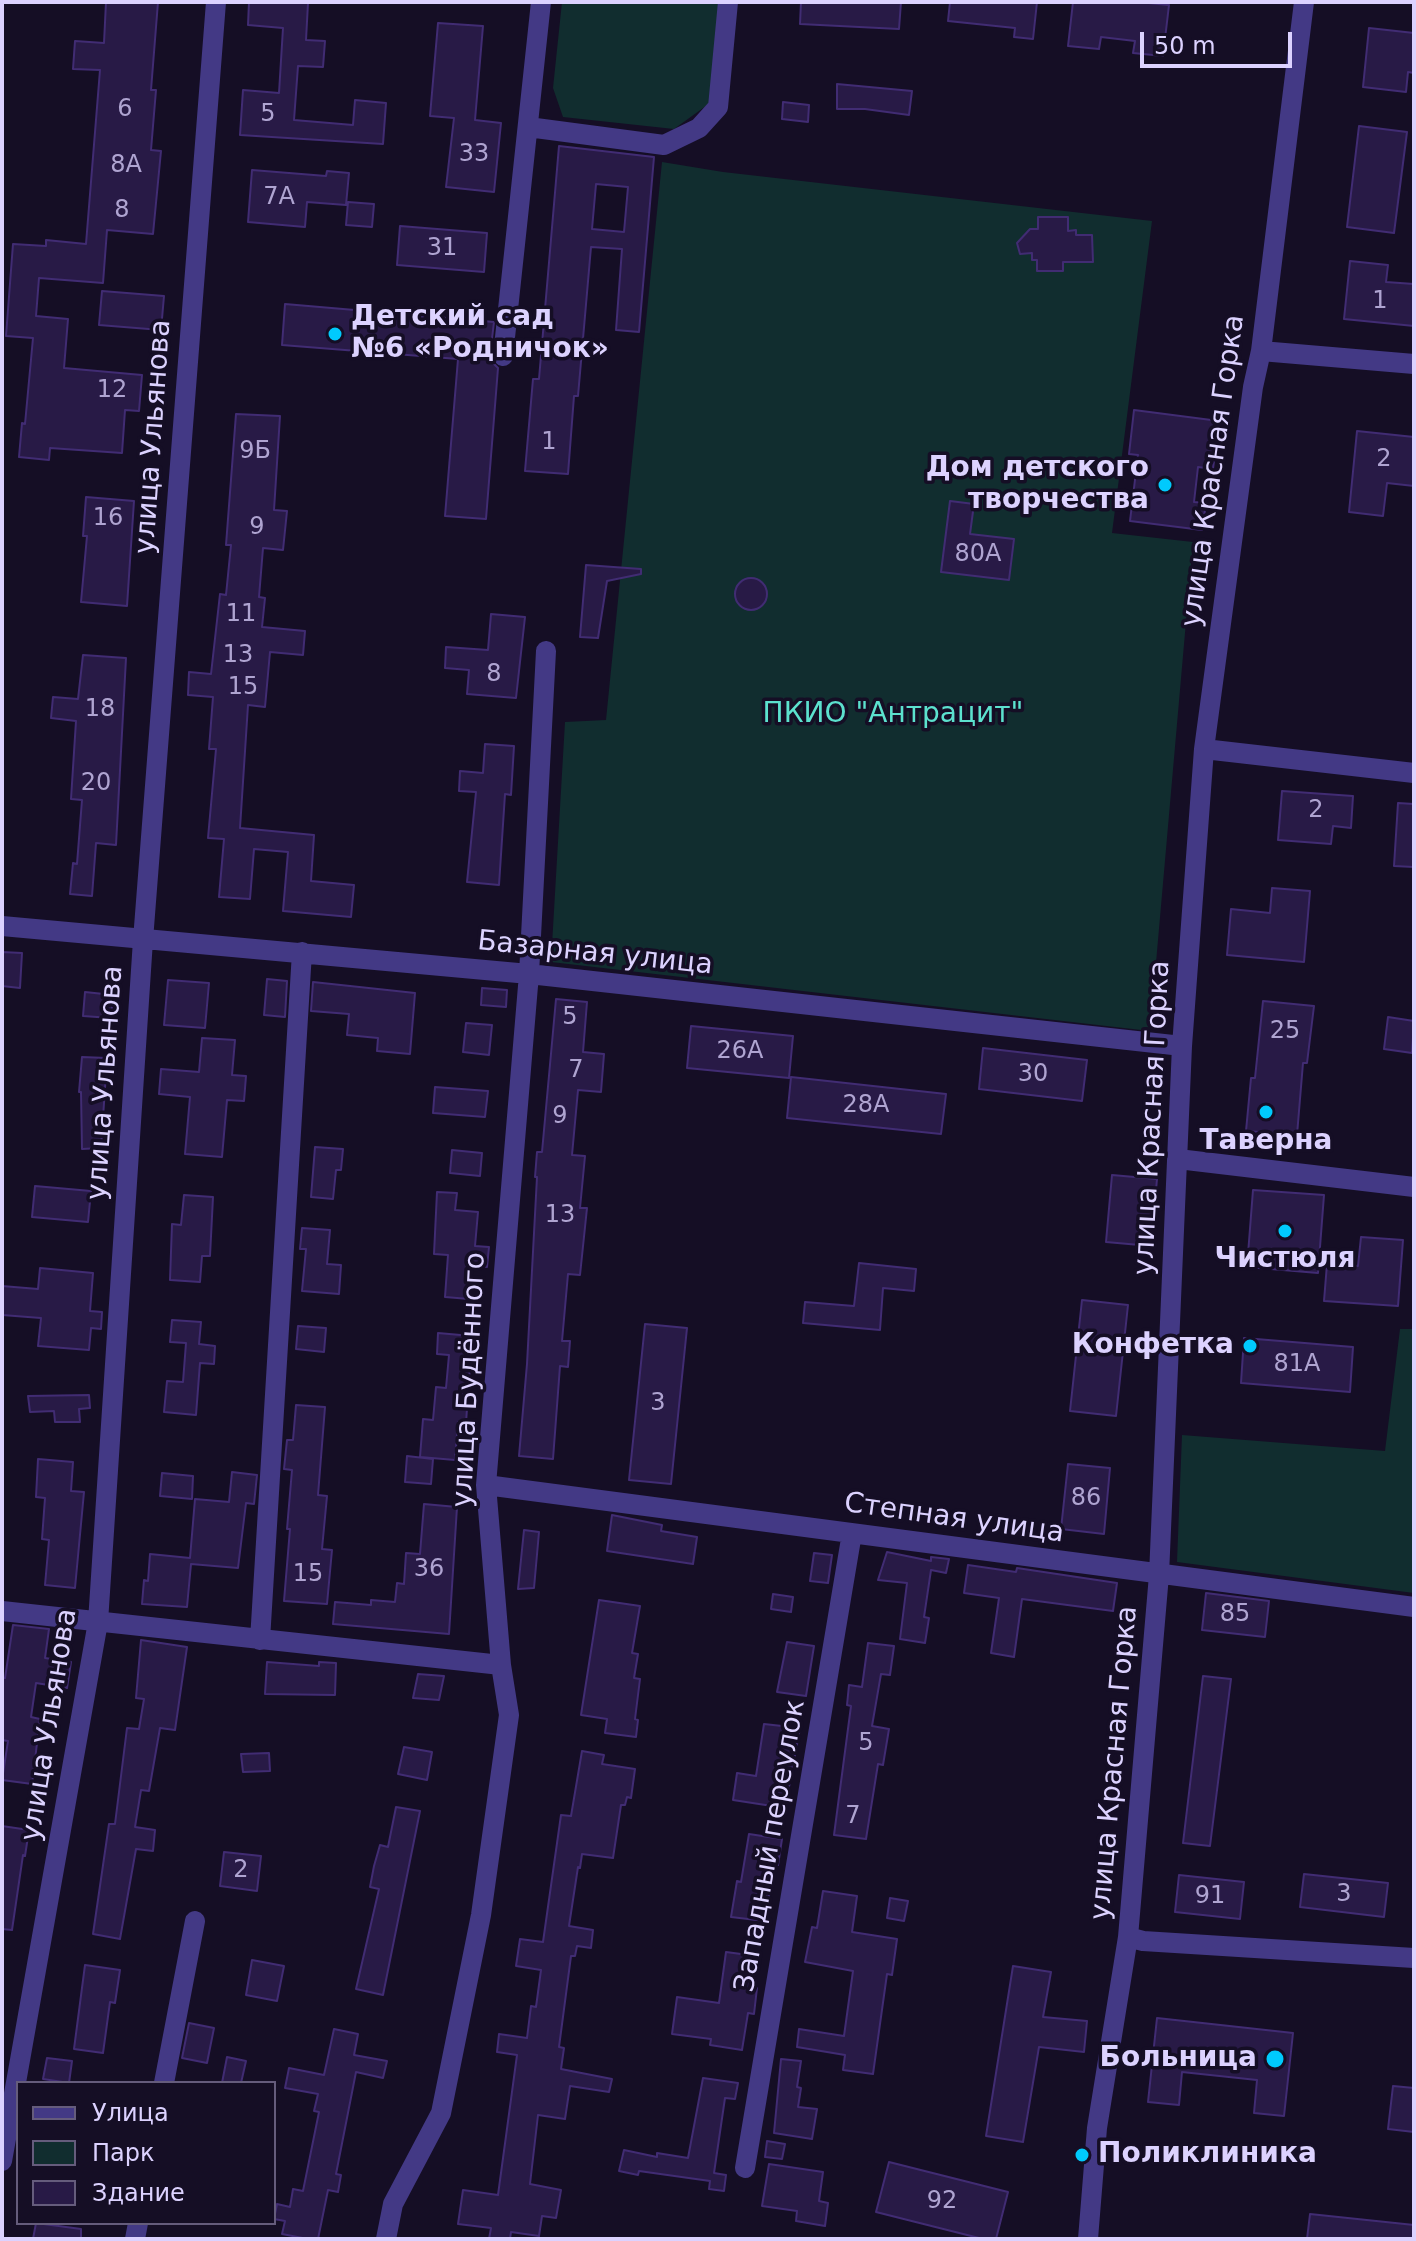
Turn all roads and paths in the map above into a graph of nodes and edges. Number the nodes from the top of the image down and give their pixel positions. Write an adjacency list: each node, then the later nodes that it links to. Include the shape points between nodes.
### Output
1 (216, 2): 13 (street, улица Ульянова)
2 (541, 2): 5 (street)
3 (728, 2): 5 (street, via 718,107 699,128 664,145)
4 (1304, 2): 6 (street, улица Красная Горка)
5 (528, 127): 7 (street)
6 (1261, 351): 8 (street); 10 (street, улица Красная Горка)
7 (503, 356)
8 (1414, 364)
9 (546, 651): 15 (street, улица Будённого)
10 (1204, 749): 11 (street); 16 (street, улица Красная Горка)
11 (1414, 773)
12 (2, 926): 13 (street, Базарная улица)
13 (143, 940): 14 (street, Базарная улица); 24 (street, улица Ульянова)
14 (302, 952): 15 (street, Базарная улица); 25 (street)
15 (529, 974): 16 (street, Базарная улица); 19 (street, улица Будённого)
16 (1182, 1046): 17 (street, улица Красная Горка)
17 (1178, 1159): 18 (street); 21 (street, улица Красная Горка)
18 (1414, 1187)
19 (486, 1485): 20 (street, Степная улица); 26 (street, улица Будённого)
20 (852, 1533): 21 (street, Степная улица); 34 (street, Западный переулок)
21 (1159, 1575): 22 (street, Степная улица); 28 (street, улица Красная Горка)
22 (1414, 1607)
23 (2, 1611): 24 (street)
24 (98, 1622): 25 (street); 30 (street, улица Ульянова)
25 (260, 1640): 26 (street)
26 (501, 1665): 35 (street, улица Будённого, via 509,1715 481,1915 441,2113 393,2204)
27 (195, 1921): 31 (street)
28 (1128, 1937): 29 (street); 36 (street, улица Красная Горка, via 1097,2128)
29 (1414, 1958)
30 (16, 2081)
31 (164, 2081)
32 (16, 2082): 33 (street, улица Ульянова)
33 (2, 2161)
34 (745, 2168)
35 (386, 2239)
36 (1088, 2239)

